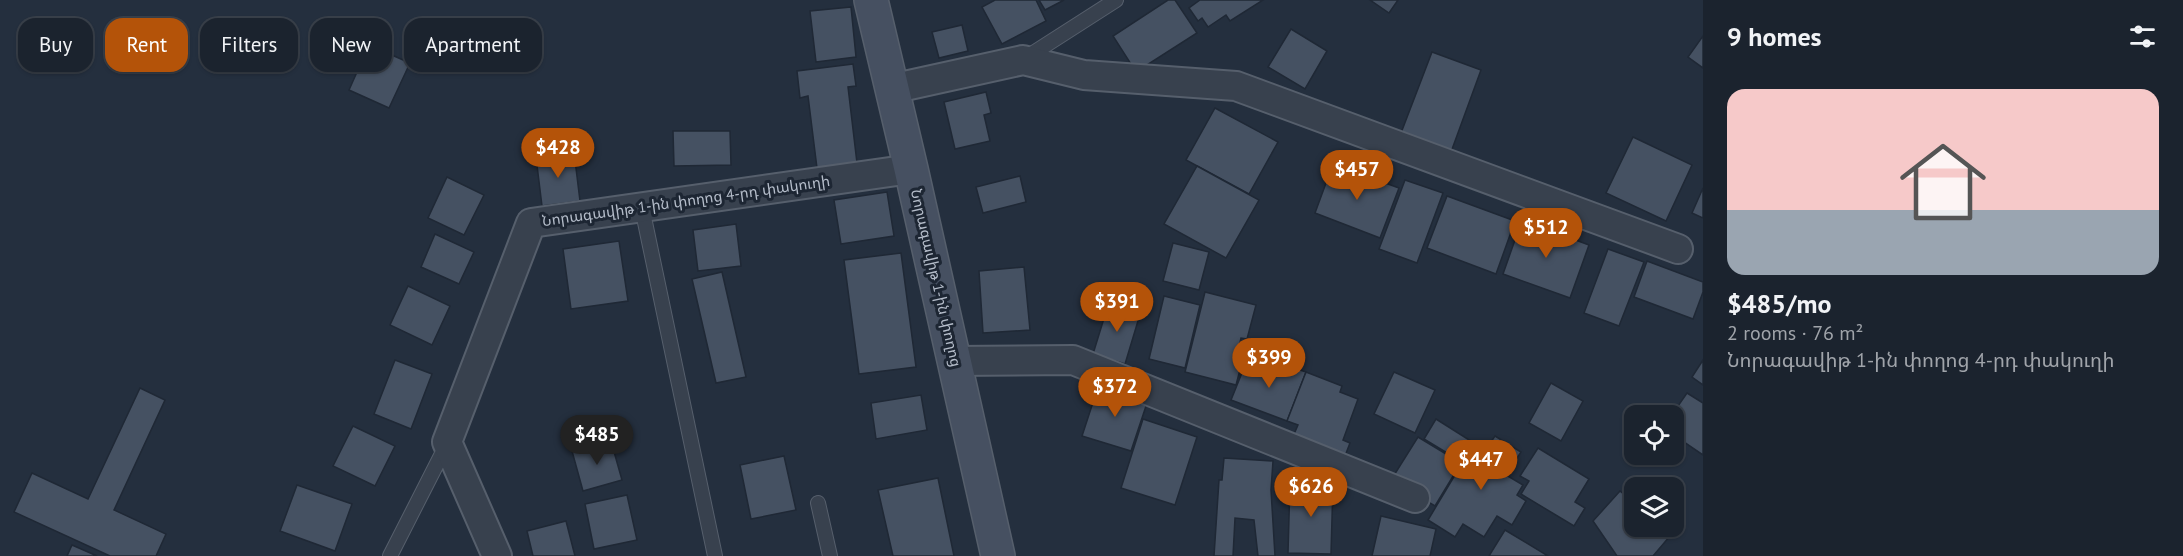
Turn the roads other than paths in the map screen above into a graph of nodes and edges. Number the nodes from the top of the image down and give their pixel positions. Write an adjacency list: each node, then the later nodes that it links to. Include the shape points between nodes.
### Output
1 (871, 0): 4 (main road, Նորագավիթ 1-ին փողոց)
2 (1116, 0): 3 (lane)
3 (1023, 60): 4 (street); 7 (street, via 1084,75 1236,86)
4 (891, 89): 5 (main road, Նորագավիթ 1-ին փողոց)
5 (911, 169): 6 (street, Նորագավիթ 1-ին փողոց 4-րդ փակուղի); 8 (main road, Նորագավիթ 1-ին փողոց)
6 (642, 208): 9 (street, Նորագավիթ 1-ին փողոց 4-րդ փակուղի, via 531,223); 14 (lane)
7 (1678, 249)
8 (954, 361): 10 (street, via 1073,360); 16 (main road, Նորագավիթ 1-ին փողոց)
9 (447, 442): 12 (lane); 13 (street)
10 (1416, 498)
11 (818, 503): 15 (lane)
12 (390, 556)
13 (497, 556)
14 (715, 556)
15 (830, 556)
16 (998, 556)

